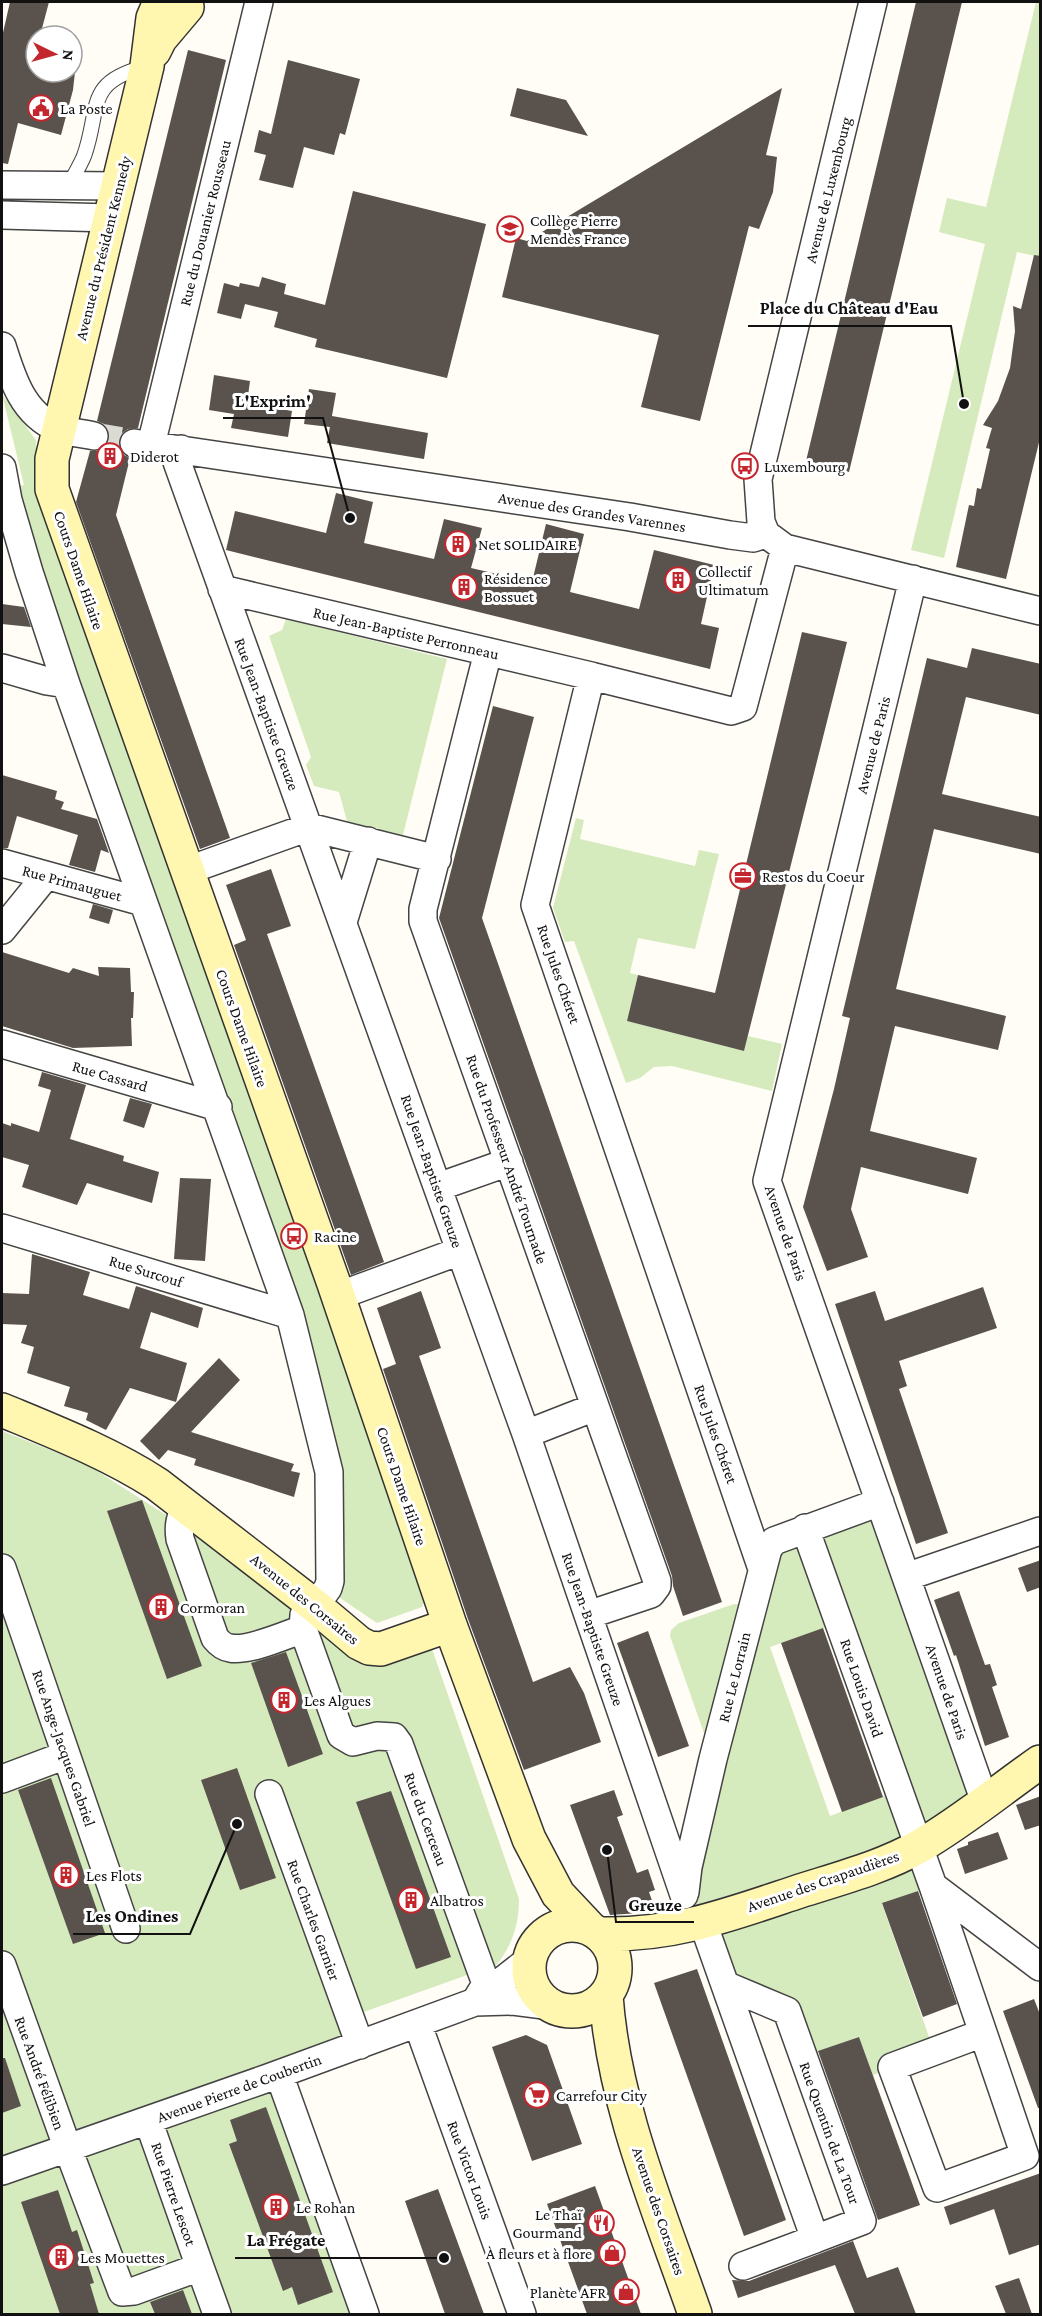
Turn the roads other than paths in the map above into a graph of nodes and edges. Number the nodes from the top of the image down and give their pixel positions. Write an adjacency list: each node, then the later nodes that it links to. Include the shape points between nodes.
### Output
1 (259, 2): 13 (street, Rue du Douanier Rousseau)
2 (184, 3): 4 (street, Avenue du Président Kennedy)
3 (867, 8): 16 (street, Avenue de Luxembourg, via 758,479 761,522)
4 (147, 66): 6 (lane, via 124,72 101,91 84,156); 7 (street, Avenue du Président Kennedy)
5 (2, 184): 6 (street)
6 (69, 186): 7 (street)
7 (118, 186): 9 (street, Avenue du Président Kennedy)
8 (2, 215): 9 (street)
9 (111, 218): 11 (street, Avenue du Président Kennedy)
10 (2, 346): 11 (street, via 24,401 43,421)
11 (59, 429): 12 (street); 28 (street, Cours Dame Hilaire, via 52,459 52,489)
12 (94, 436)
13 (143, 444): 14 (street, Avenue des Grandes Varennes)
14 (182, 449): 16 (street, Avenue des Grandes Varennes); 18 (street, Rue Jean-Baptiste Greuze, via 177,462)
15 (2, 468): 23 (street, via 29,572)
16 (776, 541): 17 (street, Avenue des Grandes Varennes); 22 (street, via 743,707 731,711)
17 (913, 579): 19 (street, Avenue des Grandes Varennes); 44 (street, Avenue de Paris, via 767,1181)
18 (222, 589): 20 (street, Rue Jean-Baptiste Perronneau); 24 (street, Rue Jean-Baptiste Greuze)
19 (1041, 611)
20 (488, 652): 22 (street, Rue Jean-Baptiste Perronneau); 26 (street, Rue du Professeur André Tournade)
21 (2, 668): 23 (street)
22 (591, 676): 49 (street, Rue Jules Chéret, via 535,905)
23 (66, 684): 30 (street)
24 (309, 827): 25 (street); 28 (street); 31 (street, Rue Jean-Baptiste Greuze)
25 (368, 841): 26 (street); 31 (street)
26 (437, 859): 35 (street, Rue du Professeur André Tournade, via 423,921)
27 (2, 863): 29 (street, Rue Primauguet)
28 (186, 871): 39 (street, Cours Dame Hilaire)
29 (45, 877): 30 (street, Rue Primauguet); 32 (street)
30 (143, 902): 34 (street)
31 (343, 922): 36 (street, Rue Jean-Baptiste Greuze)
32 (2, 930)
33 (2, 1044): 34 (street, Rue Cassard)
34 (218, 1107): 40 (street)
35 (508, 1162): 36 (street); 41 (street, Rue du Professeur André Tournade)
36 (438, 1187): 38 (street, Rue Jean-Baptiste Greuze)
37 (2, 1228): 40 (street, Rue Surcouf)
38 (460, 1251): 39 (street); 43 (street, Rue Jean-Baptiste Greuze)
39 (338, 1296): 53 (street, Cours Dame Hilaire)
40 (290, 1315): 51 (street, via 329,1472 330,1581)
41 (595, 1407): 43 (street); 52 (street, Rue du Professeur André Tournade, via 657,1586 651,1594)
42 (2, 1410): 45 (street, Avenue des Corsaires, via 132,1468)
43 (526, 1434): 52 (street, Rue Jean-Baptiste Greuze)
44 (880, 1502): 46 (street, Rue Le Lorrain); 50 (street, Avenue de Paris)
45 (187, 1505): 51 (street, Avenue des Corsaires); 51 (street, via 180,1517 180,1539 215,1638 221,1645 241,1649)
46 (805, 1528): 49 (street, Rue Le Lorrain, via 774,1541); 60 (street, Rue Louis David)
47 (1041, 1531): 50 (street)
48 (2, 1568): 54 (street, Rue Ange-Jacques Gabriel)
49 (762, 1569): 62 (street, Rue Le Lorrain, via 713,1759)
50 (906, 1577): 58 (street, Avenue de Paris)
51 (309, 1612): 53 (street, Avenue des Corsaires, via 369,1648 381,1649); 71 (street, Rue du Cerceau, via 341,1735 353,1742 377,1736 394,1737 399,1744 486,1984)
52 (588, 1616): 62 (street, Rue Jean-Baptiste Greuze)
53 (450, 1625): 59 (street)
54 (66, 1755): 56 (street); 64 (street, Rue Ange-Jacques Gabriel)
55 (1041, 1762): 58 (street, Avenue des Crapaudières)
56 (2, 1779)
57 (268, 1794): 75 (street, Rue Charles Garnier)
58 (985, 1802): 60 (street, Avenue des Crapaudières)
59 (529, 1839): 65 (street, via 558,1894); 66 (street, via 542,1925)
60 (918, 1847): 61 (street, Rue Louis David); 63 (street, Avenue des Crapaudières, via 852,1875)
61 (933, 1886): 68 (street); 74 (street, Rue Louis David)
62 (684, 1895): 63 (street, Rue Le Lorrain, via 684,1910)
63 (696, 1925): 65 (street, Avenue des Crapaudières, via 630,1935); 69 (street); 70 (street, Avenue des Crapaudières, via 639,1958)
64 (126, 1929)
65 (595, 1931): 66 (street, via 572,1925 554,1928); 70 (street, via 609,1943 614,1954 616,1967)
66 (533, 1952): 71 (street, Avenue Pierre de Coubertin); 72 (street, via 529,1970 535,1991)
67 (2, 1965): 79 (street, Rue André Félibien)
68 (1041, 1967)
69 (725, 1985): 81 (street); 81 (street, Rue Quentin de La Tour, via 787,2011 862,2221)
70 (610, 1988): 72 (street, via 589,2008); 77 (street, Avenue des Corsaires, via 609,2034)
71 (475, 2002): 72 (street, Avenue Pierre de Coubertin, via 513,2001); 73 (street, Avenue Pierre de Coubertin)
72 (558, 2008): 77 (street, Avenue des Corsaires, via 591,2038)
73 (418, 2025): 75 (street, Avenue Pierre de Coubertin); 86 (street, Rue Victor Louis)
74 (983, 2033): 74 (street, Rue Louis David, via 1025,2156 937,2188 892,2067)
75 (360, 2045): 76 (street, Avenue Pierre de Coubertin)
76 (279, 2074): 78 (street, Avenue Pierre de Coubertin); 85 (street)
77 (624, 2108): 87 (street, Avenue des Corsaires)
78 (148, 2120): 79 (street, Avenue Pierre de Coubertin); 83 (street, Rue Pierre Lescot)
79 (68, 2148): 80 (street, Avenue Pierre de Coubertin); 83 (street, Rue Pierre Lescot, via 122,2292)
80 (2, 2171)
81 (815, 2239): 82 (street)
82 (743, 2266)
83 (200, 2267): 84 (street, Rue Pierre Lescot)
84 (217, 2314)
85 (365, 2314)
86 (522, 2314)
87 (695, 2314)

